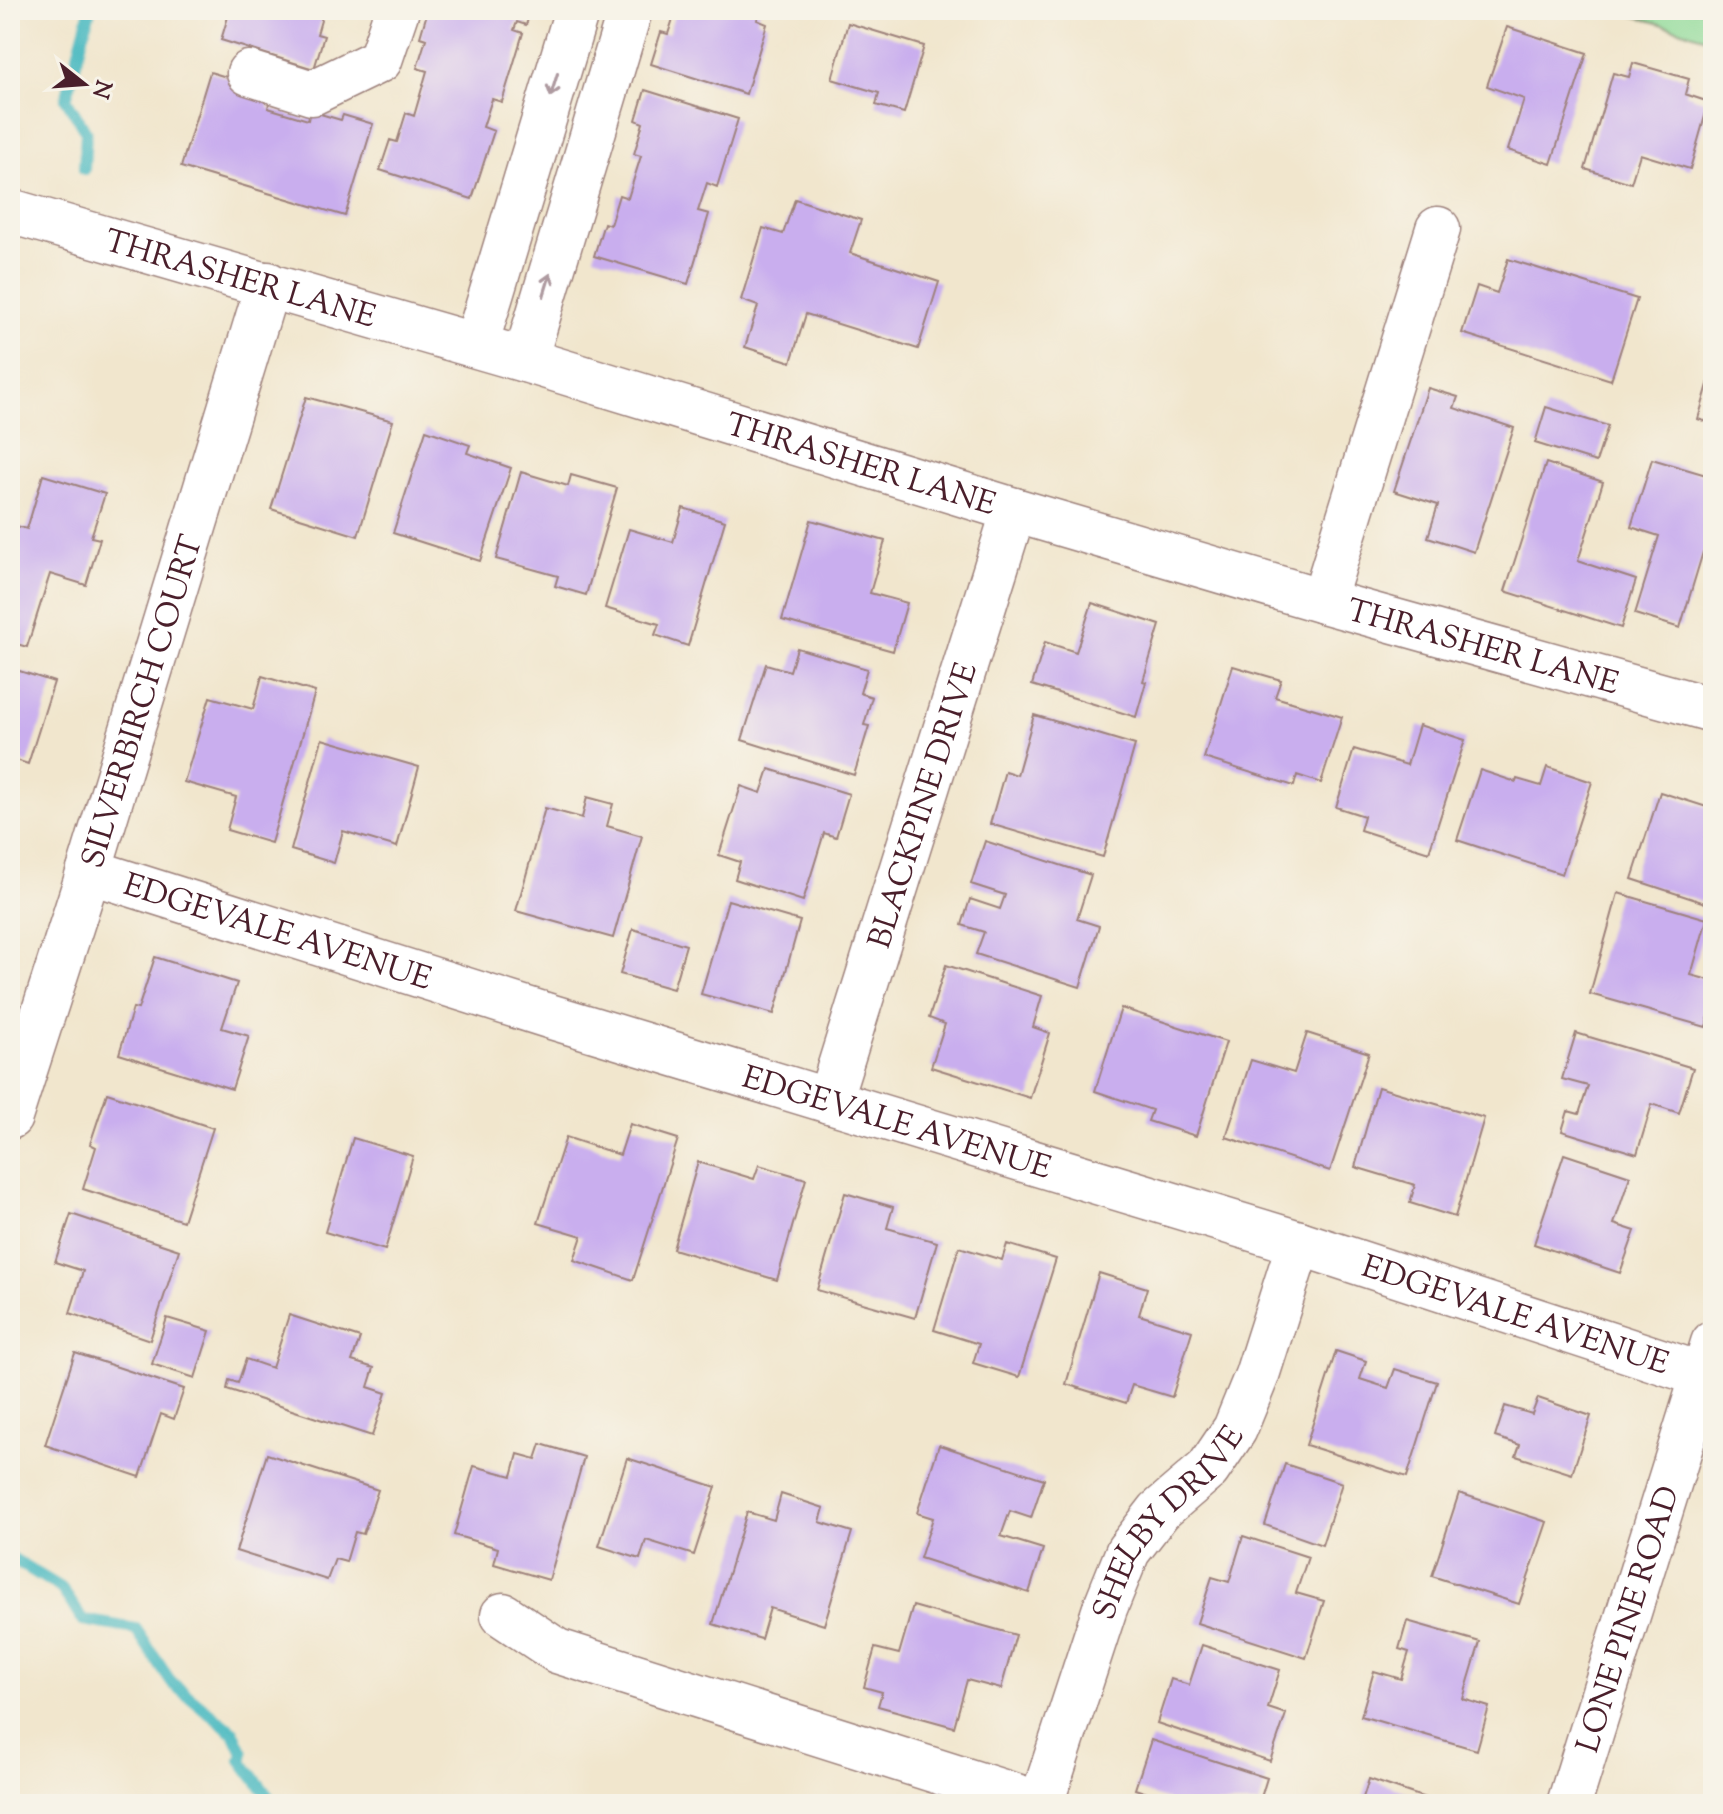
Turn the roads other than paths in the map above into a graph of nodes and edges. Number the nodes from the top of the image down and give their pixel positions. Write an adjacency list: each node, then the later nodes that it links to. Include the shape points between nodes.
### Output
1 (397, 10): 4 (street, via 380,60 312,93)
2 (577, 10): 8 (street, one-way to 8)
3 (630, 10): 9 (street, one-way to 3)
4 (249, 73)
5 (10, 211): 7 (street, THRASHER LANE)
6 (1438, 229): 11 (street)
7 (268, 284): 8 (street, THRASHER LANE); 13 (street, SILVERBIRCH COURT)
8 (476, 345): 9 (street, THRASHER LANE)
9 (525, 360): 10 (street, THRASHER LANE)
10 (1014, 510): 11 (street, THRASHER LANE); 14 (street, BLACKPINE DRIVE)
11 (1323, 601): 12 (street, THRASHER LANE)
12 (1713, 710)
13 (89, 871): 14 (street, EDGEVALE AVENUE); 15 (street, SILVERBIRCH COURT)
14 (829, 1101): 16 (street, EDGEVALE AVENUE)
15 (10, 1117)
16 (1299, 1243): 17 (street, EDGEVALE AVENUE); 19 (street, SHELBY DRIVE, via 1235,1429 1208,1469 1159,1511 1128,1551)
17 (1708, 1359): 20 (street, LONE PINE ROAD)
18 (503, 1615): 19 (street, via 557,1651)
19 (1041, 1804)
20 (1569, 1804)

